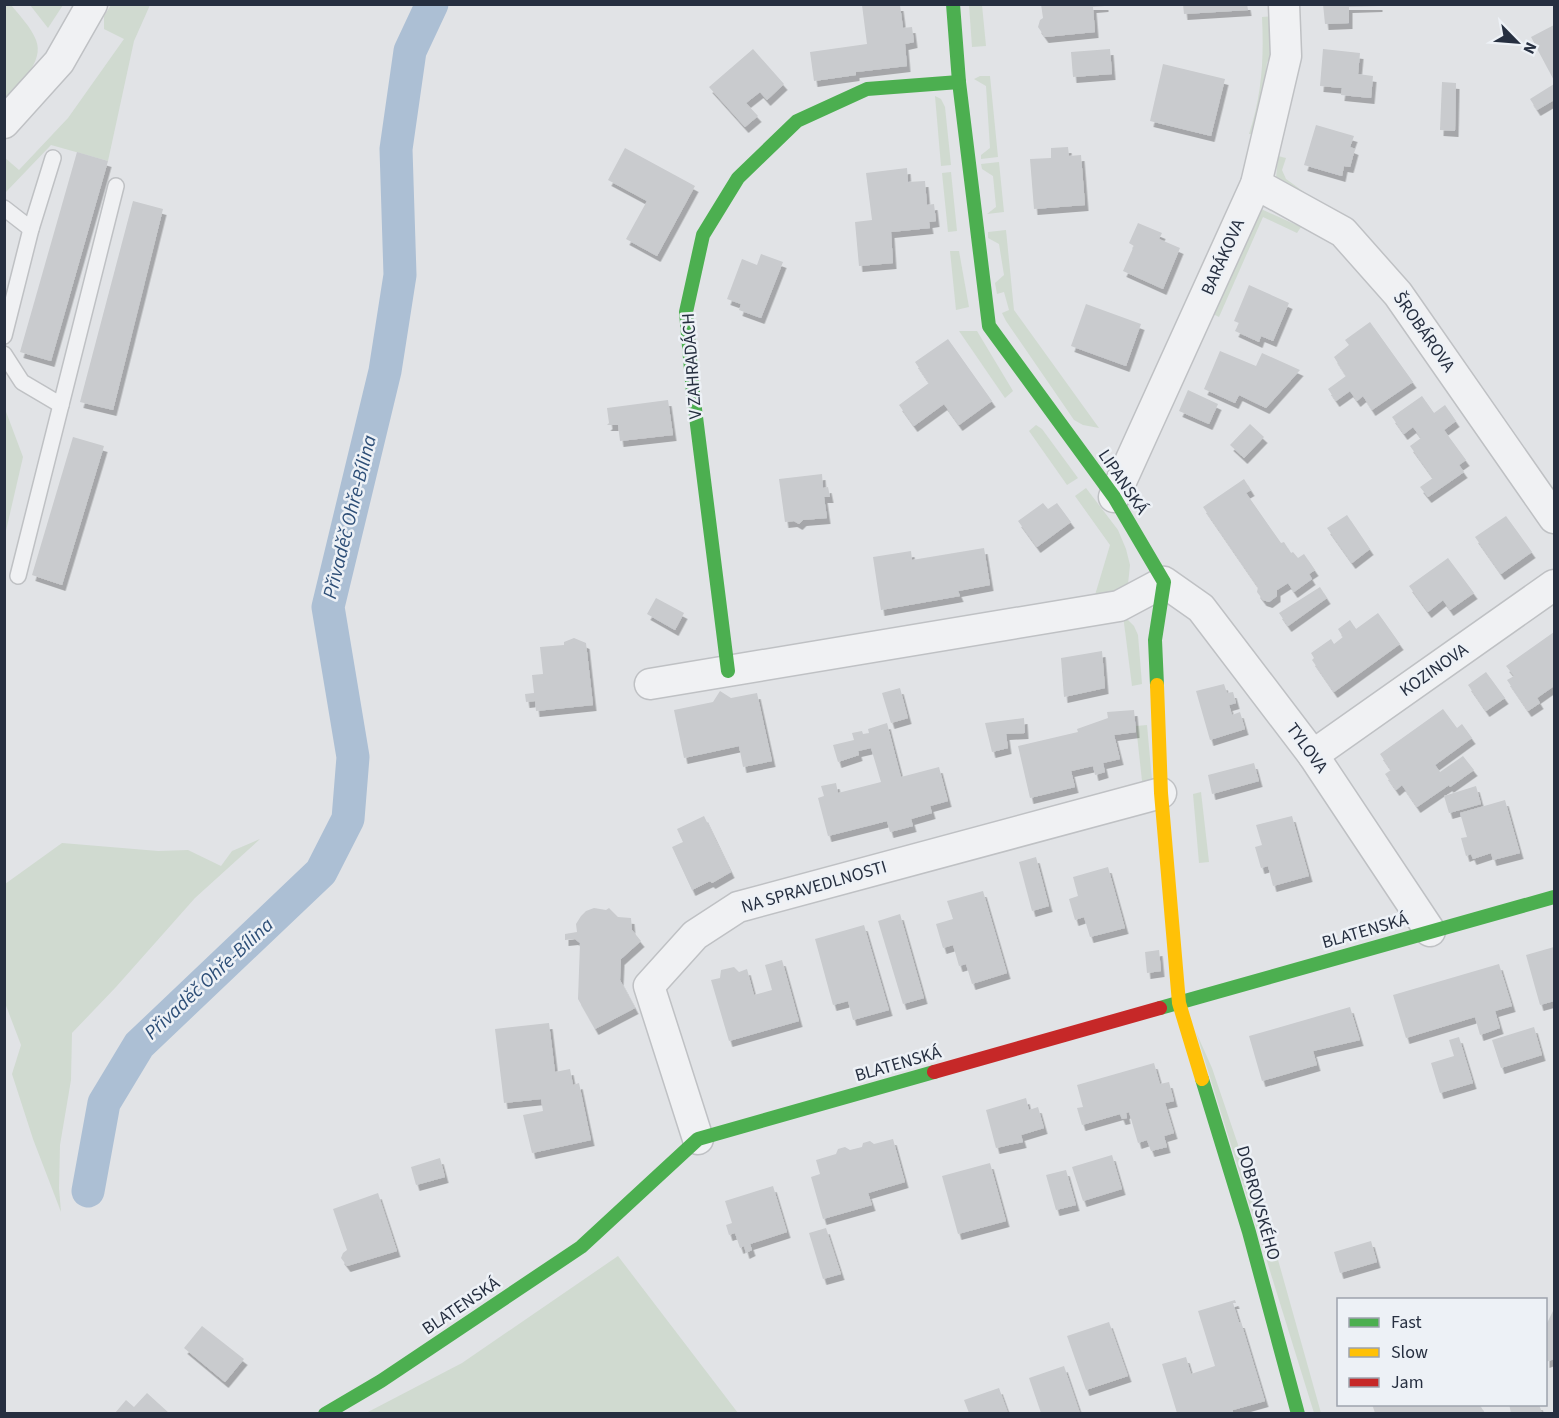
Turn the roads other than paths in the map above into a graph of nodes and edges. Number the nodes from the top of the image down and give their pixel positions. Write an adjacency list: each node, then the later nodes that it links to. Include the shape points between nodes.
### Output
1 (92, 4): 5 (street, via 59,62)
2 (952, 4): 4 (street, LIPANSKÁ)
3 (1284, 4): 7 (street, BARÁKOVA, via 1286,56)
4 (959, 82): 14 (street, LIPANSKÁ, via 989,326); 19 (street, V ZAHRADÁCH, via 867,89 797,121 738,178 703,235 686,312)
5 (4, 123)
6 (53, 158): 10 (lane)
7 (1256, 184): 14 (street, BARÁKOVA); 15 (street, ŠROBÁROVA, via 1343,231 1398,294)
8 (116, 186): 13 (lane)
9 (4, 208): 10 (lane)
10 (31, 229): 11 (lane)
11 (4, 336)
12 (4, 354): 13 (lane, via 22,382)
13 (61, 405): 16 (lane)
14 (1114, 497): 17 (street, LIPANSKÁ)
15 (1554, 518)
16 (18, 576)
17 (1164, 582): 19 (street, via 1119,606); 21 (street, TYLOVA, via 1201,608); 22 (street, via 1155,640)
18 (1554, 585): 21 (street, KOZINOVA)
19 (728, 671): 20 (street)
20 (650, 684)
21 (1313, 755): 24 (street, TYLOVA)
22 (1161, 793): 25 (street); 26 (street, NA SPRAVEDLNOSTI, via 738,907 694,935 649,986)
23 (1554, 897): 24 (street, BLATENSKÁ)
24 (1430, 931): 25 (street, BLATENSKÁ)
25 (1179, 1003): 26 (street, BLATENSKÁ); 28 (street, DOBROVSKÉHO, via 1249,1232)
26 (698, 1139): 27 (street, BLATENSKÁ, via 581,1247 381,1381)
27 (325, 1413)
28 (1298, 1413)

